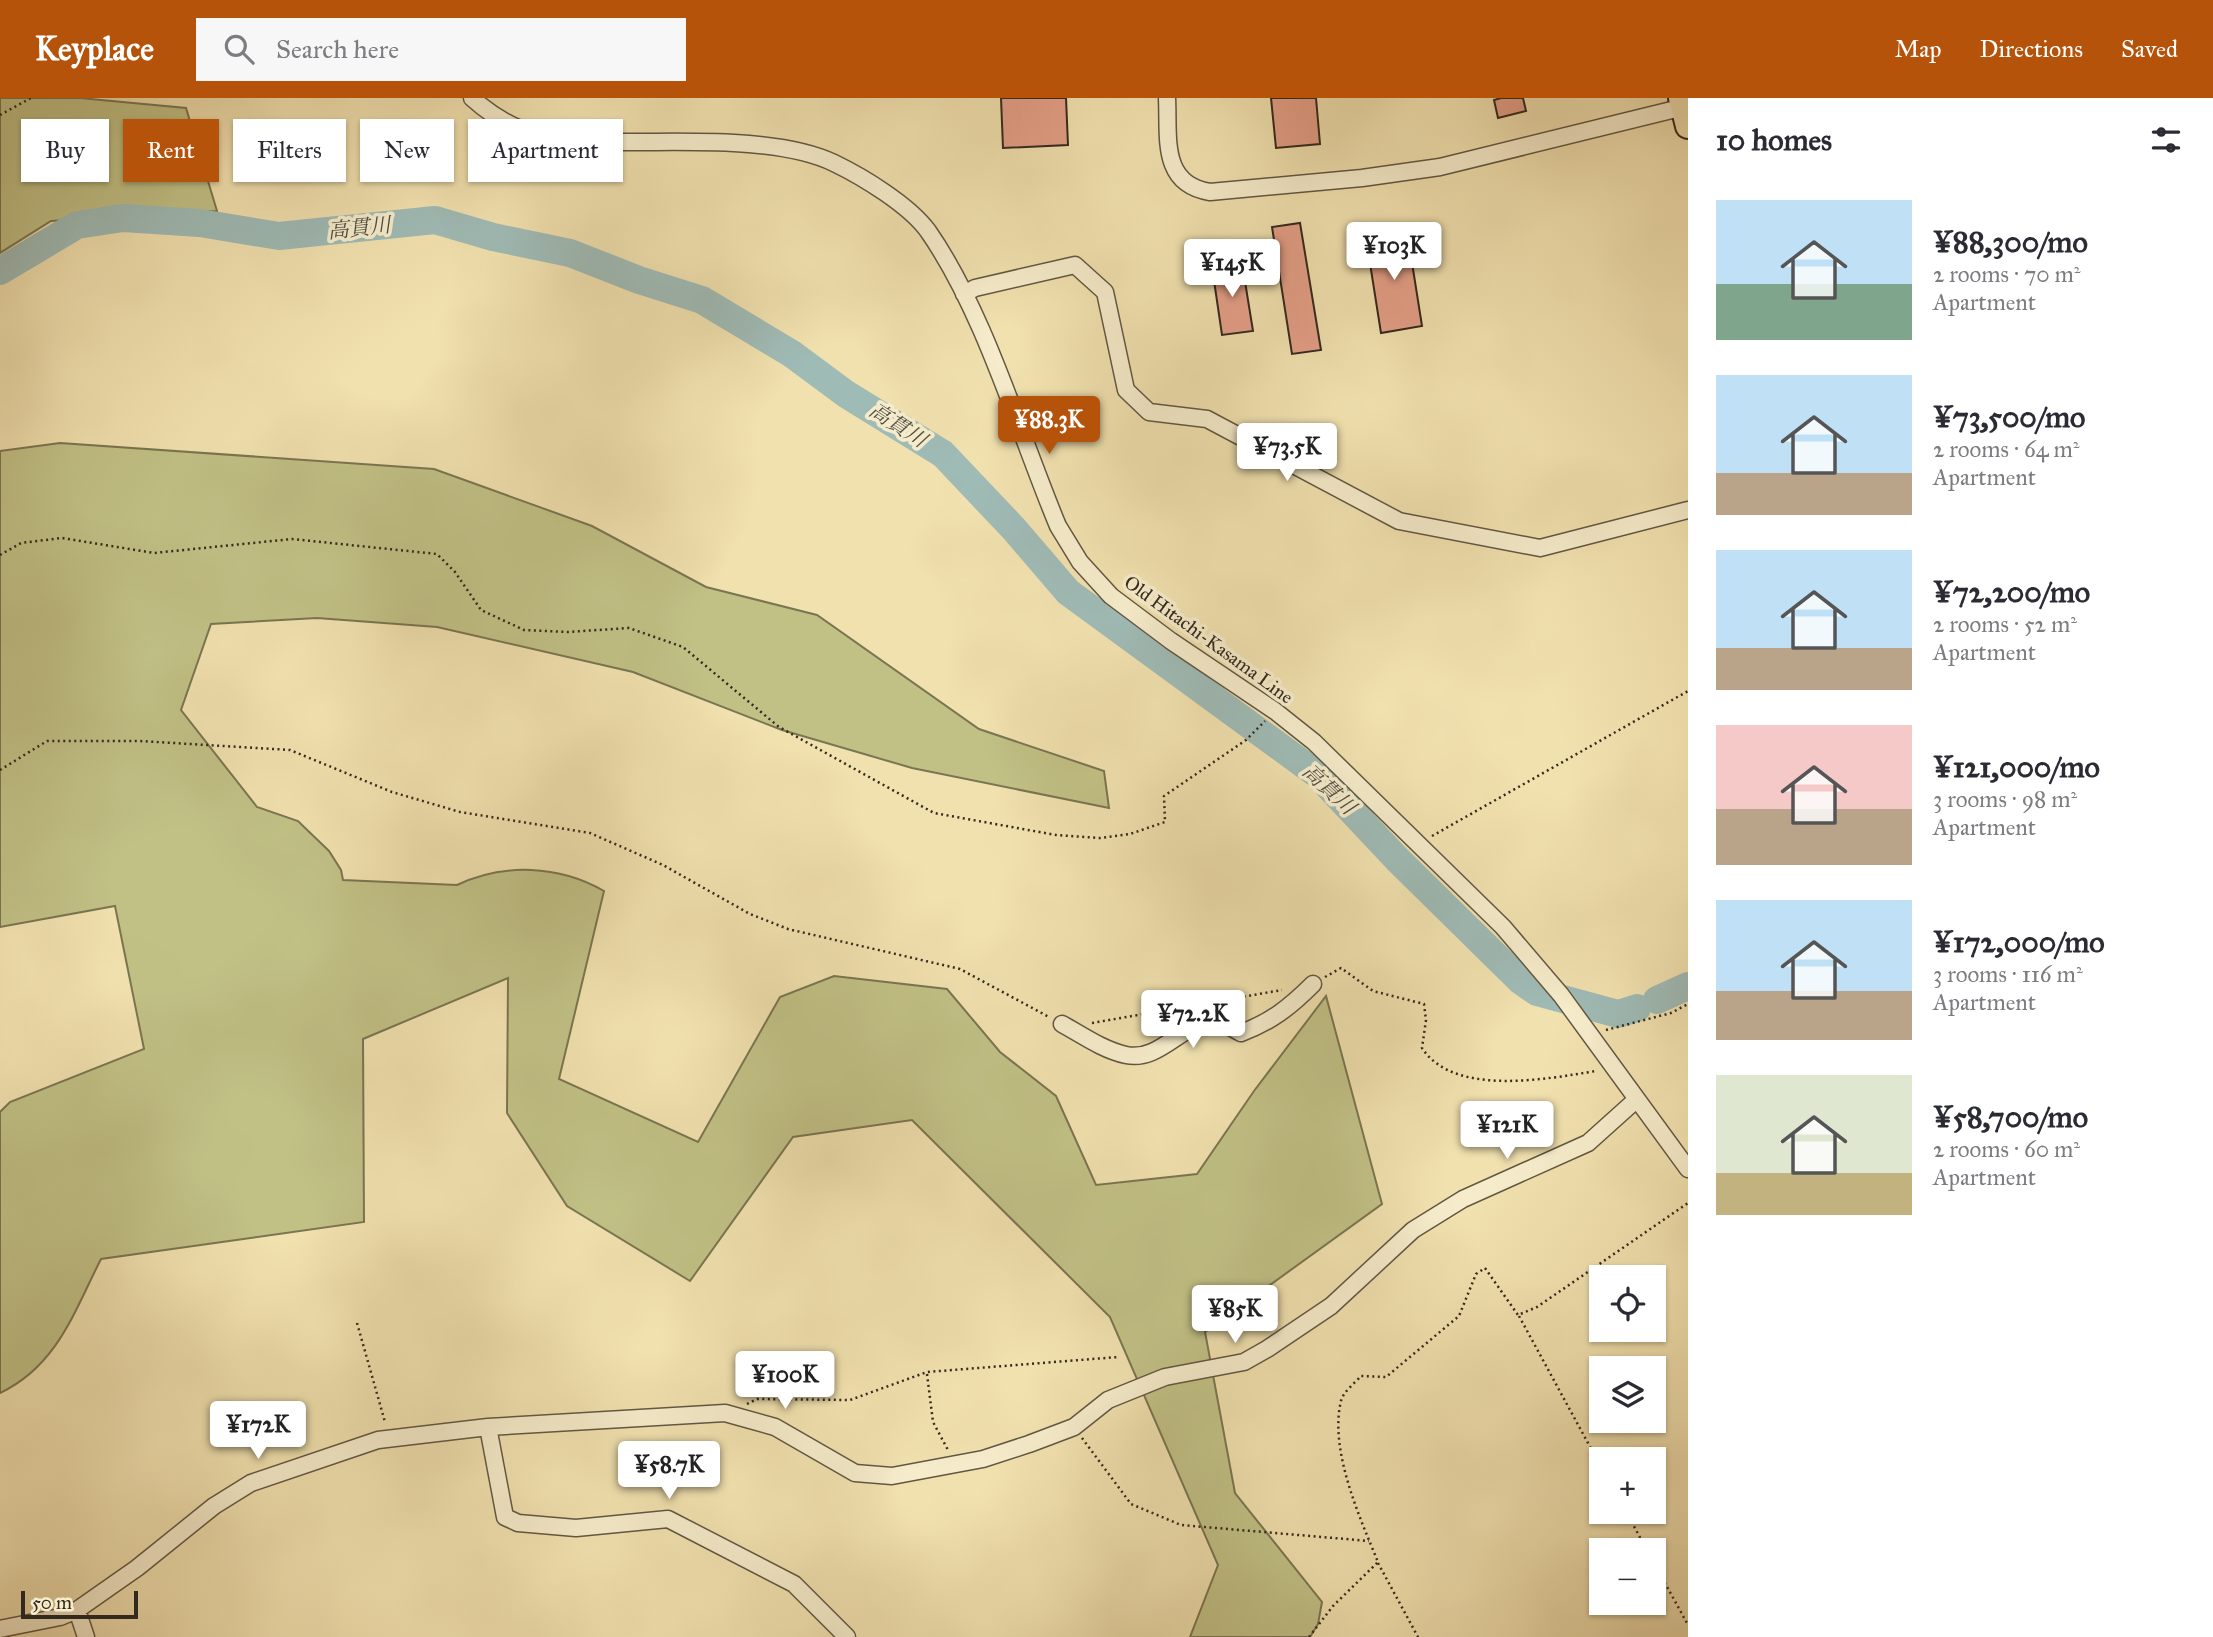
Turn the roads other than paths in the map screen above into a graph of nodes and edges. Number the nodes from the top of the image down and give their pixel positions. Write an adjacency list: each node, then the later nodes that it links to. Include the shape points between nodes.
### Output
1 (472, 98): 4 (street, Old Hitachi-Kasama Line, via 495,119 523,132 565,142 704,142 781,149 833,162 887,194 926,229)
2 (1167, 98): 3 (street, via 1174,171 1194,190 1210,192 1440,167)
3 (1685, 109)
4 (964, 294): 5 (street, via 1075,265 1105,292 1126,390 1149,412 1207,419 1399,521 1540,548); 8 (street, Old Hitachi-Kasama Line, via 1058,526 1080,562 1111,596 1314,742 1503,927 1561,995)
5 (1688, 510)
6 (1313, 984): 7 (street, via 1267,1023 1241,1032 1220,1023 1203,1023 1155,1053 1128,1056)
7 (1062, 1024)
8 (1637, 1098): 9 (street, Old Hitachi-Kasama Line); 10 (street, via 1588,1143 1463,1199 1413,1230 1331,1306 1244,1362 1164,1377 1108,1399 1074,1427 983,1459 892,1476 855,1473 775,1427 725,1413)
9 (1688, 1170)
10 (488, 1427): 11 (street, via 389,1439 251,1483); 14 (street, via 505,1517 518,1523 576,1528 668,1520 794,1584)
11 (77, 1610): 12 (street); 13 (street)
12 (0, 1629)
13 (86, 1637)
14 (847, 1637)

